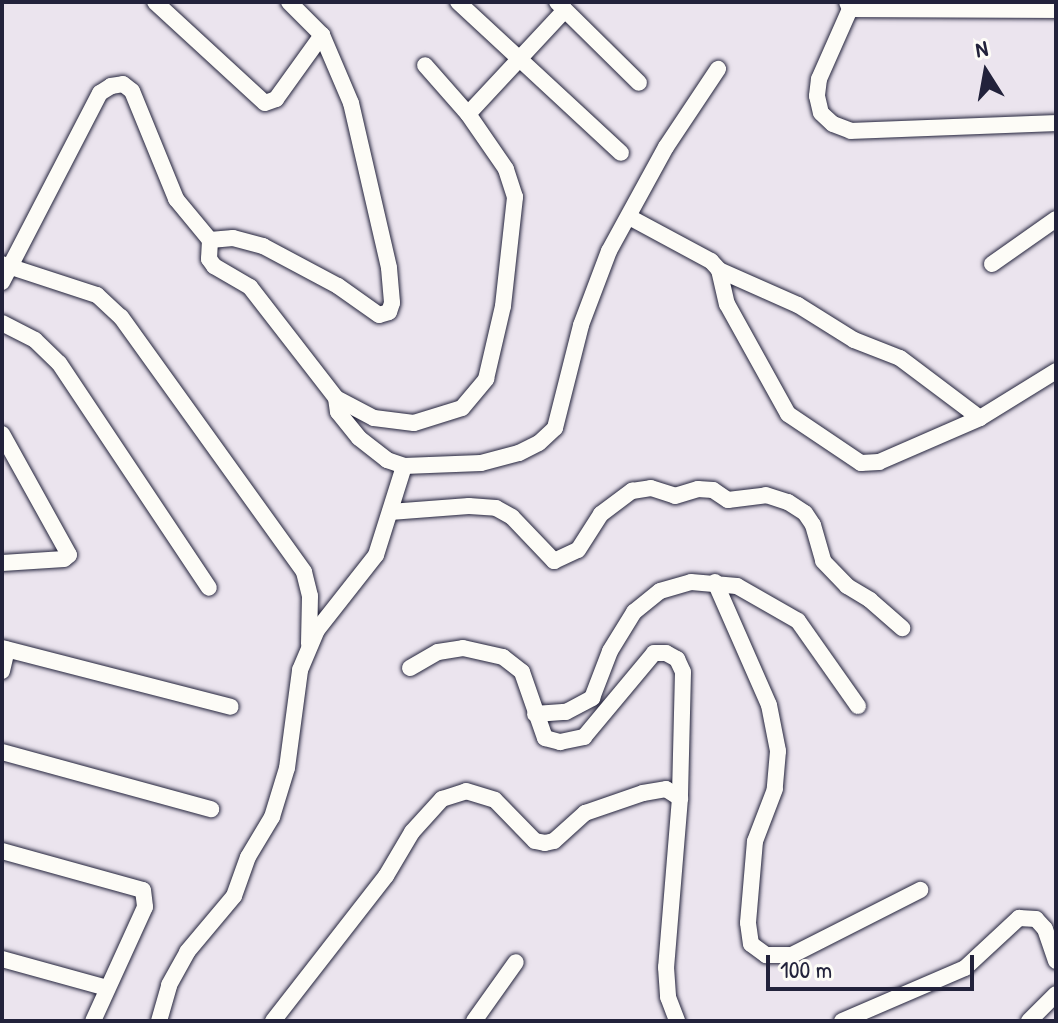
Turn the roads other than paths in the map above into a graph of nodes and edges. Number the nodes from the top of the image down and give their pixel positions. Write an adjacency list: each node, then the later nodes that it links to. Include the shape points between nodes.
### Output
1 (155, 2): 7 (street, via 265,103 276,99)
2 (289, 2): 7 (street)
3 (458, 2): 8 (street)
4 (561, 6): 8 (street); 11 (street)
5 (849, 6): 6 (street); 13 (street, via 819,79 821,113 833,124 851,131)
6 (1056, 10)
7 (322, 35): 17 (street, via 355,118 389,268 389,312 371,311 338,286 263,246 225,237)
8 (519, 57): 12 (street); 14 (street)
9 (425, 65): 12 (street)
10 (718, 69): 15 (street, via 666,147)
11 (639, 83)
12 (468, 114): 24 (street, via 506,169 515,197 503,306 486,379 462,408 414,423 374,418)
13 (1056, 123)
14 (621, 153)
15 (631, 218): 20 (street); 27 (street, via 609,251 581,325 555,428 519,453 481,463)
16 (1056, 219): 18 (street)
17 (210, 240): 19 (street, via 176,199 132,91 123,84 100,93); 24 (street, via 214,266 250,287)
18 (992, 264)
19 (6, 265): 21 (street); 34 (street, via 97,295 121,317 304,572 310,596)
20 (719, 270): 25 (street, via 900,358); 25 (street, via 727,304 788,414 861,463 879,462)
21 (2, 282)
22 (2, 323): 31 (street, via 35,340 59,363)
23 (1056, 371): 25 (street)
24 (336, 398): 27 (street, via 338,412 359,438)
25 (980, 418)
26 (2, 434): 29 (street, via 69,555)
27 (404, 466): 28 (street)
28 (390, 512): 32 (street, via 496,508 512,517 554,561 578,550 601,514 632,491 651,488 675,496 713,490 728,500 766,495 805,513 823,561); 34 (street, via 376,555 317,630)
29 (2, 563)
30 (715, 582): 37 (street, via 737,586 798,621); 39 (street, via 660,591 634,612 610,651 592,698 566,712); 44 (street, via 769,705 778,751 775,789 755,841 751,944 766,955 792,955)
31 (209, 588)
32 (902, 628)
33 (5, 649): 36 (street); 38 (street)
34 (309, 650): 51 (street, via 300,670 287,768 272,817 248,857 234,896 187,952 169,985)
35 (410, 668): 39 (street, via 438,652 463,648 503,657 522,672)
36 (2, 671)
37 (858, 706)
38 (231, 707)
39 (535, 714): 41 (street, via 545,738 560,742 584,737 654,653 677,659 683,672)
40 (2, 752): 42 (street)
41 (680, 798): 52 (street, via 666,789 643,793 585,813 545,843 535,841 495,800 466,791 442,799); 54 (street, via 666,967 668,997)
42 (211, 809)
43 (2, 851): 48 (street, via 143,890 145,907)
44 (920, 890)
45 (2, 959): 48 (street)
46 (1056, 961): 55 (street, via 1045,929 1036,919 1019,918 965,968)
47 (516, 962): 53 (street)
48 (107, 988): 50 (street)
49 (1056, 994): 56 (street)
50 (93, 1021)
51 (159, 1021)
52 (273, 1021)
53 (474, 1021)
54 (677, 1021)
55 (842, 1021)
56 (1029, 1021)

